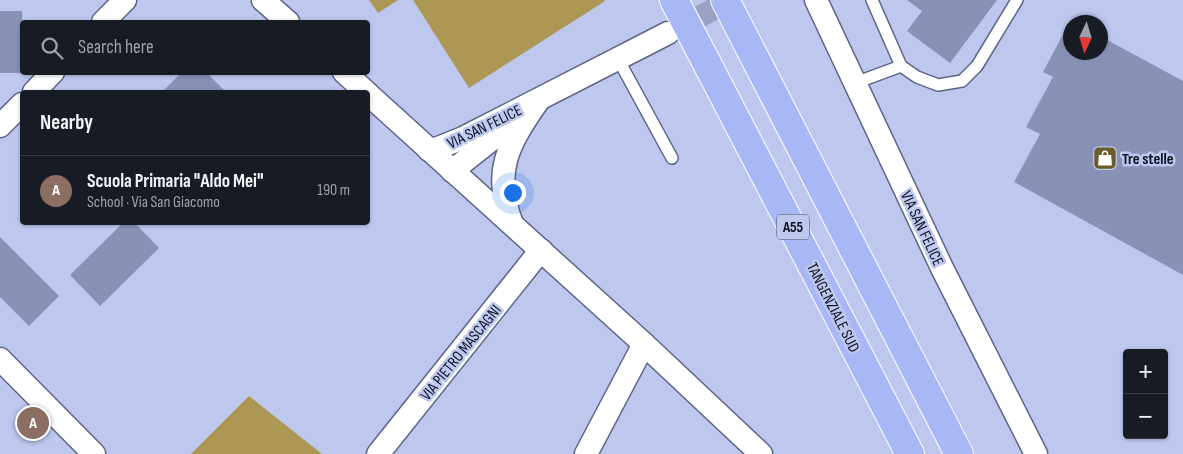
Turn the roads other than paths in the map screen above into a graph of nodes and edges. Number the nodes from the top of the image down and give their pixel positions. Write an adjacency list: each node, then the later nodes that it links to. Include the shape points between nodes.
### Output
1 (126, 0): 8 (street)
2 (263, 0): 9 (street)
3 (674, 0): 33 (highway, TANGENZIALE SUD / A55)
4 (725, 0): 34 (highway, A55)
5 (816, 0): 15 (street, VIA SAN FELICE)
6 (872, 0): 12 (lane)
7 (1018, 0): 12 (lane, via 977,66 962,81 938,85)
8 (105, 20)
9 (286, 20)
10 (668, 33): 11 (street, VIA SAN FELICE)
11 (618, 59): 19 (street, VIA SAN FELICE); 23 (lane)
12 (901, 66): 15 (lane)
13 (51, 75): 16 (street)
14 (347, 75): 17 (street, VIA SAN FELICE)
15 (855, 83): 35 (street, VIA SAN FELICE, via 942,268)
16 (36, 90)
17 (364, 90)
18 (370, 96): 22 (street, VIA SAN FELICE)
19 (539, 100): 22 (street, VIA SAN FELICE, via 463,138); 24 (street, VIA SAN FELICE); 25 (street, VIA SAN FELICE, via 511,142 504,165 505,206)
20 (20, 106): 21 (street)
21 (0, 126)
22 (429, 150): 24 (street, VIA SAN FELICE)
23 (672, 158)
24 (452, 171): 25 (street, VIA SAN FELICE)
25 (512, 225): 26 (street, VIA SAN FELICE)
26 (541, 250): 27 (street, VIA SAN FELICE); 30 (street, VIA PIETRO MASCAGNI)
27 (644, 344): 31 (street); 32 (street, VIA SAN FELICE)
28 (0, 359): 29 (street)
29 (94, 454)
30 (378, 454)
31 (586, 454)
32 (761, 454)
33 (910, 454)
34 (959, 454)
35 (1036, 454)

